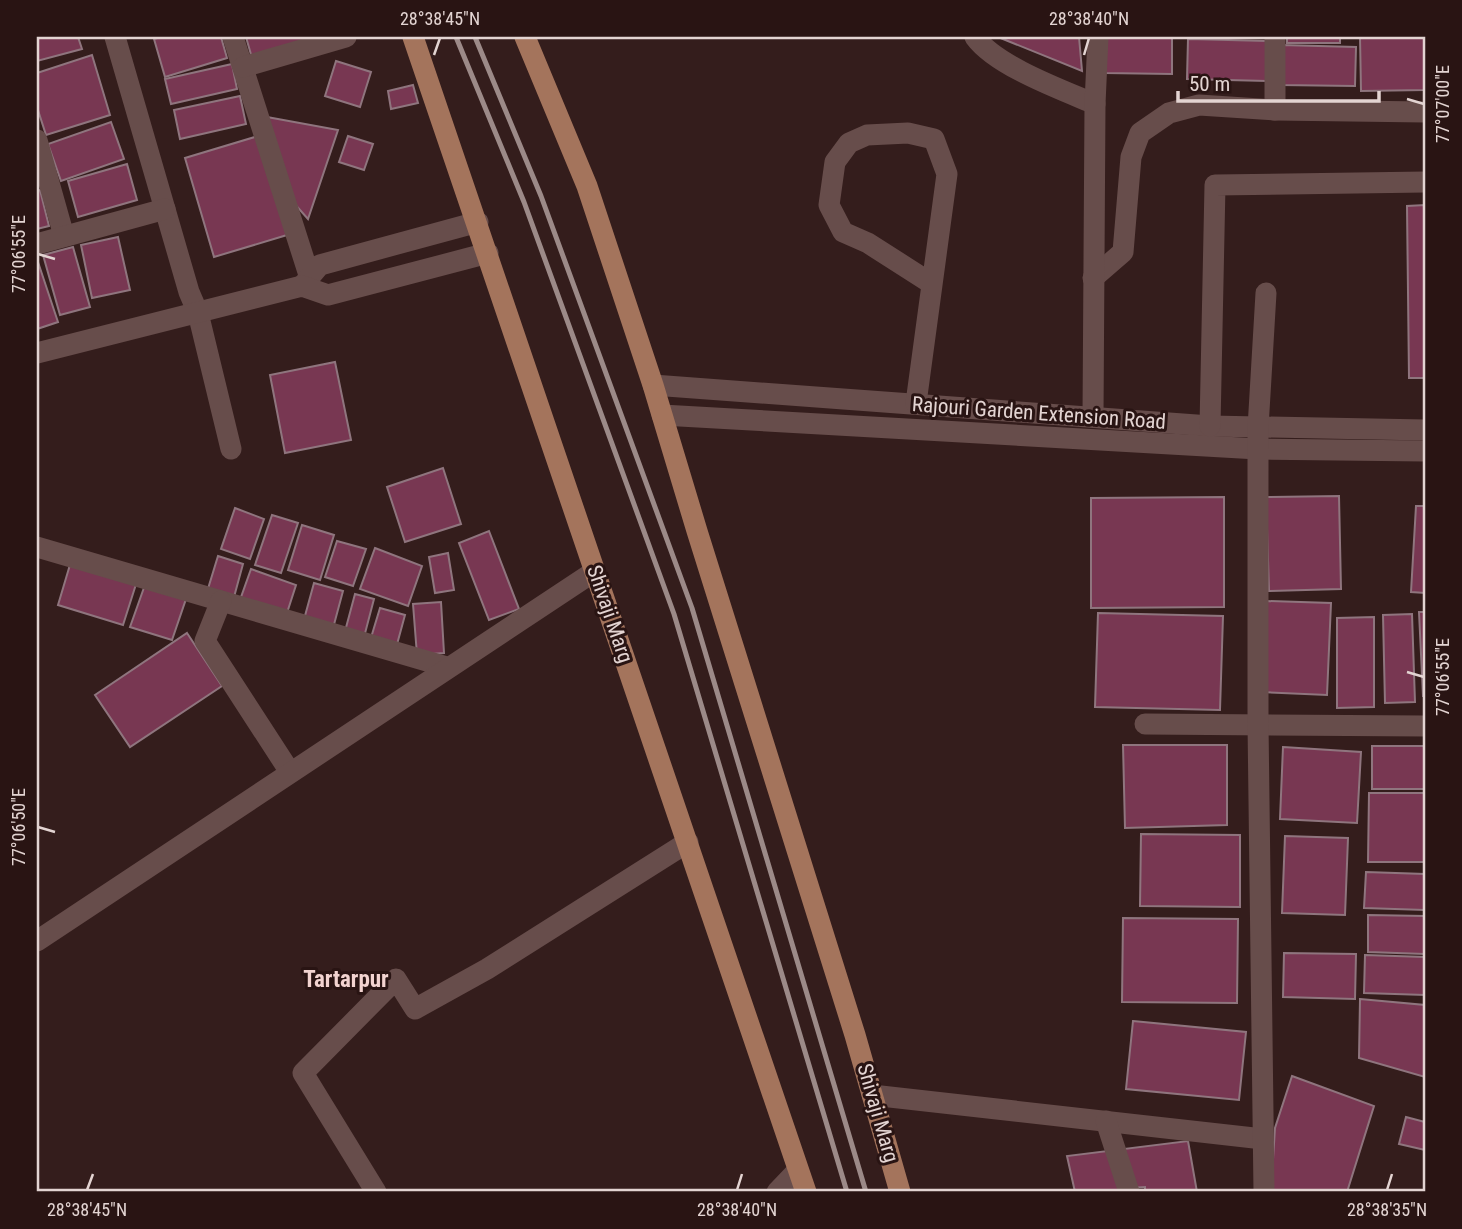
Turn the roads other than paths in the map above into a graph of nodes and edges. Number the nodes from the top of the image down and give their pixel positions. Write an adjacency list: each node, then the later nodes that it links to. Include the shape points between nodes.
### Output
1 (115, 37): 15 (street)
2 (233, 37): 9 (street)
3 (346, 37): 9 (street)
4 (413, 37): 16 (main road, Shivaji Marg)
5 (525, 37): 26 (main road, Shivaji Marg, via 587,187)
6 (975, 37): 10 (street, via 992,53 1041,81)
7 (1098, 37): 10 (street)
8 (1275, 37): 11 (street)
9 (243, 67): 21 (street)
10 (1095, 104): 20 (street)
11 (1275, 110): 12 (street); 20 (street, via 1199,105 1170,113 1140,133 1131,157 1123,252)
12 (1425, 111)
13 (37, 140): 17 (street)
14 (1425, 182): 30 (street, via 1215,185)
15 (165, 209): 17 (street); 24 (street)
16 (478, 222): 19 (main road, Shivaji Marg); 21 (street, via 320,265)
17 (64, 236): 18 (street)
18 (37, 244)
19 (488, 253): 21 (street, via 328,295); 37 (main road, Shivaji Marg)
20 (1093, 278): 29 (street)
21 (305, 281): 24 (street)
22 (932, 284): 22 (street, via 947,174 934,139 908,133 867,135 849,143 835,162 829,205 843,232); 27 (street)
23 (1266, 293): 31 (street)
24 (198, 313): 25 (street); 33 (street)
25 (37, 353)
26 (653, 385): 27 (street, Rajouri Garden Extension Road); 28 (main road, Shivaji Marg)
27 (916, 403): 29 (street, Rajouri Garden Extension Road)
28 (662, 415): 34 (street, Rajouri Garden Extension Road); 46 (main road, Shivaji Marg)
29 (1093, 417): 30 (street, Rajouri Garden Extension Road)
30 (1210, 426): 31 (street, Rajouri Garden Extension Road)
31 (1258, 428): 32 (street, Rajouri Garden Extension Road); 34 (street)
32 (1425, 430)
33 (230, 449)
34 (1258, 449): 35 (street, Rajouri Garden Extension Road); 40 (street)
35 (1425, 451)
36 (37, 547): 38 (street)
37 (595, 572): 39 (street); 44 (main road, Shivaji Marg)
38 (221, 601): 39 (street); 43 (street, via 205,640)
39 (447, 667): 43 (street)
40 (1258, 723): 41 (street); 42 (street); 48 (street)
41 (1145, 724)
42 (1425, 726)
43 (290, 772): 45 (street)
44 (688, 842): 49 (main road, Shivaji Marg); 50 (street, via 415,1009 396,979 303,1073)
45 (37, 941)
46 (872, 1094): 47 (street); 53 (main road, Shivaji Marg)
47 (1107, 1121): 48 (street); 54 (street)
48 (1263, 1139): 55 (street)
49 (798, 1170): 51 (street); 52 (main road, Shivaji Marg)
50 (376, 1192)
51 (777, 1192)
52 (806, 1192)
53 (900, 1192)
54 (1129, 1192)
55 (1265, 1192)

